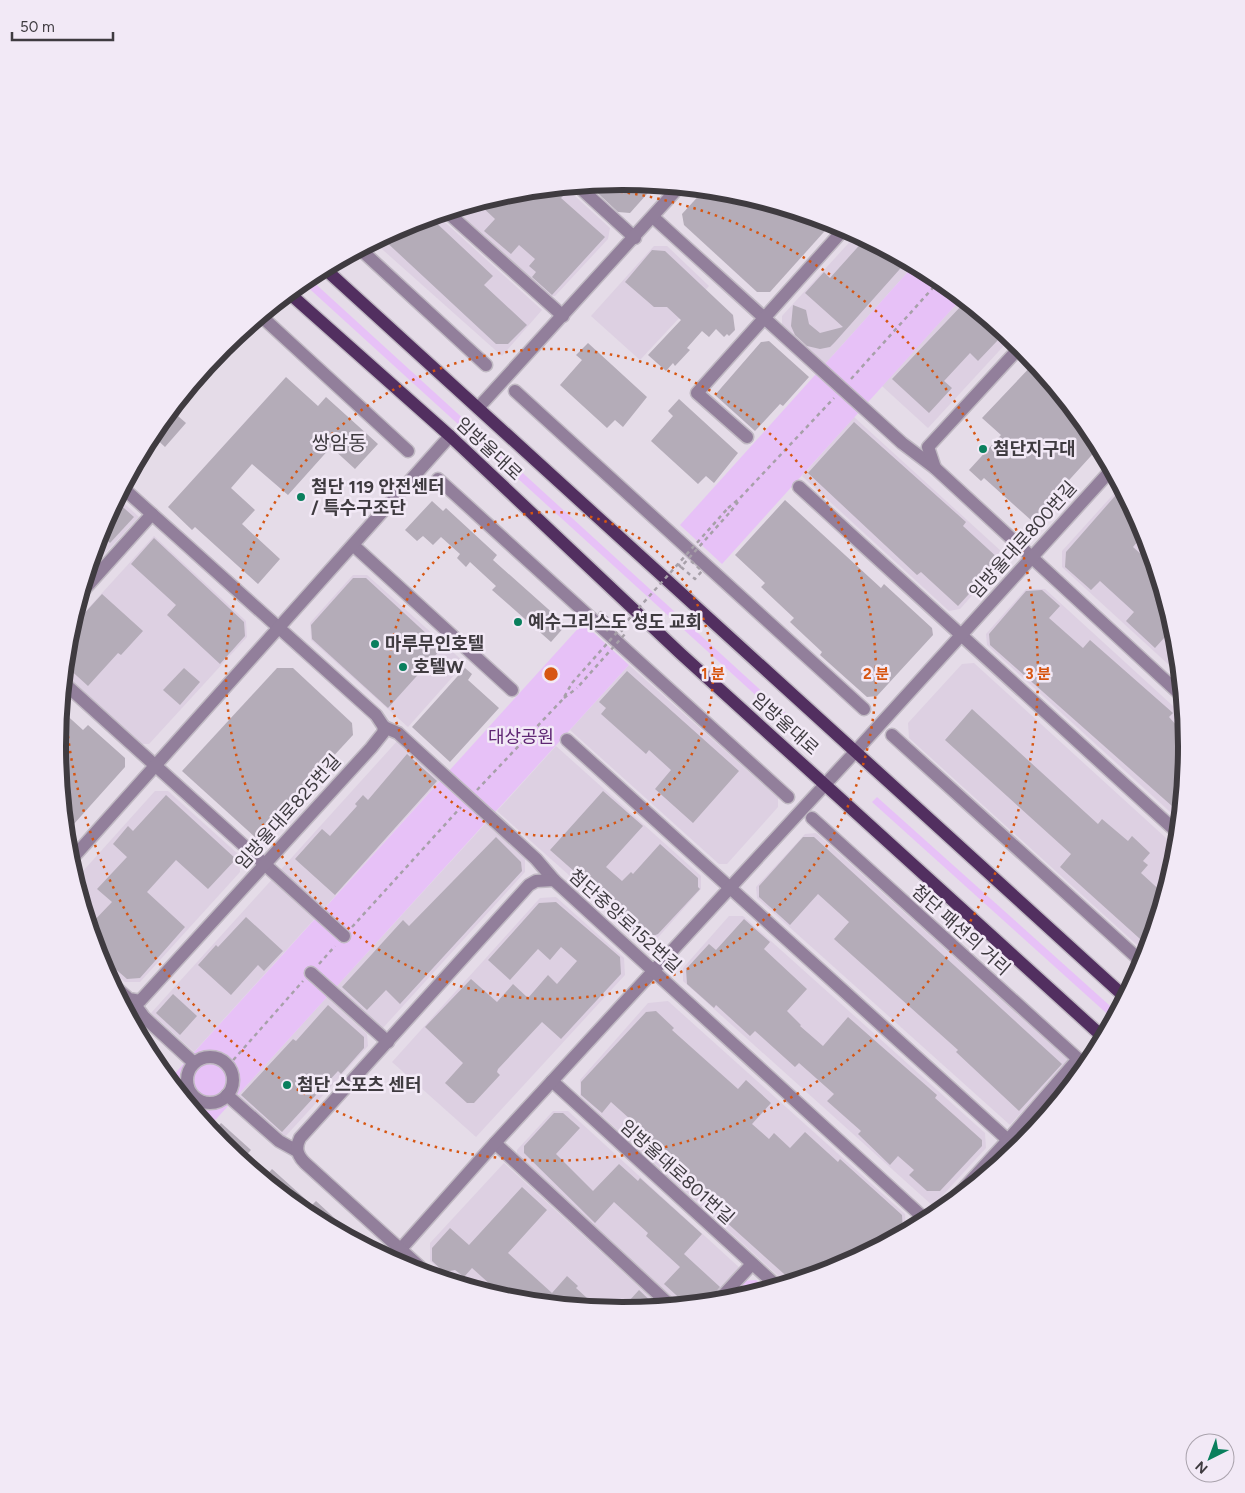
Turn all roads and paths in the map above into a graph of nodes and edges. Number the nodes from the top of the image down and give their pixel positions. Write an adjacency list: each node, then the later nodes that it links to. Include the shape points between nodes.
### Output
1 (584, 191): 6 (street)
2 (675, 193): 4 (street)
3 (453, 217): 10 (street)
4 (653, 217): 6 (street); 11 (street)
5 (839, 235): 11 (street)
6 (635, 238): 10 (street)
7 (365, 254): 14 (street)
8 (330, 274): 16 (main road, 임방울대로)
9 (294, 298): 17 (main road, 임방울대로)
10 (563, 316): 16 (street)
11 (764, 319): 18 (street, via 697,393); 20 (street, via 902,443)
12 (266, 320): 19 (street)
13 (1015, 352): 20 (street, via 928,447)
14 (486, 365)
15 (515, 391): 41 (street)
16 (478, 408): 45 (main road, 임방울대로)
17 (450, 436): 28 (street); 47 (main road, 임방울대로)
18 (747, 437)
19 (408, 451)
20 (935, 468): 29 (street)
21 (1107, 474): 29 (street, 임방울대로800번길)
22 (438, 479): 48 (street)
23 (800, 487): 36 (street)
24 (128, 492): 27 (street)
25 (740, 498): 31 (path, bridge, via 732,511)
26 (728, 508): 31 (path, bridge)
27 (152, 514): 32 (street); 33 (street)
28 (353, 545): 33 (street); 38 (street)
29 (1032, 557): 36 (street, 임방울대로800번길); 39 (street)
30 (691, 561): 31 (path, bridge, via 702,571 695,579)
31 (680, 566): 34 (path, bridge)
32 (92, 581)
33 (278, 628): 42 (street, via 376,715); 46 (street)
34 (620, 629): 35 (path, bridge, via 601,612 595,618); 40 (path, bridge); 40 (path, bridge, via 625,634 577,688)
35 (608, 631)
36 (961, 635): 45 (street, 임방울대로800번길); 51 (street)
37 (69, 688): 46 (street)
38 (512, 690)
39 (1176, 690)
40 (563, 699): 49 (path)
41 (864, 709)
42 (384, 727): 49 (street, via 398,733); 53 (street, 임방울대로825번길, via 375,743)
43 (892, 735): 57 (street)
44 (567, 740): 55 (street)
45 (855, 752): 47 (street, 임방울대로800번길); 60 (main road, 임방울대로)
46 (154, 766): 52 (street); 53 (street)
47 (825, 785): 55 (street); 63 (main road, 임방울대로)
48 (788, 797)
49 (470, 798): 54 (street); 56 (path)
50 (812, 818): 65 (street, 첨단 패션의 거리)
51 (1172, 828)
52 (77, 853)
53 (264, 865): 56 (street); 62 (street, 임방울대로825번길, via 146,995)
54 (554, 880): 58 (street, 첨단중앙로152번길); 64 (street, 첨단중앙로152번길, via 536,881 529,885)
55 (730, 888): 58 (street); 75 (street)
56 (344, 936): 59 (path)
57 (1137, 957)
58 (654, 969): 68 (street); 77 (street, 첨단중앙로152번길)
59 (311, 973): 64 (street); 67 (path)
60 (1121, 993)
61 (125, 994): 62 (street)
62 (134, 1002): 66 (street, via 144,1017)
63 (1099, 1033)
64 (388, 1042): 76 (street, 첨단중앙로152번길, via 300,1138)
65 (1081, 1062)
66 (194, 1063): 67 (street, via 211,1057); 71 (street, via 187,1082)
67 (228, 1066): 70 (street, via 233,1077)
68 (552, 1081): 74 (street); 81 (street, 임방울대로801번길)
69 (1067, 1081): 73 (street)
70 (227, 1095): 72 (street, via 216,1102); 76 (street, via 279,1142)
71 (193, 1099)
72 (195, 1102)
73 (1029, 1126)
74 (495, 1143): 78 (street); 84 (street)
75 (1012, 1144)
76 (297, 1151): 78 (street, via 304,1163)
77 (921, 1216)
78 (401, 1249): 79 (street); 80 (street)
79 (396, 1254)
80 (415, 1262)
81 (752, 1264): 82 (street, 임방울대로801번길); 83 (street)
82 (772, 1282)
83 (725, 1293)
84 (666, 1301)

